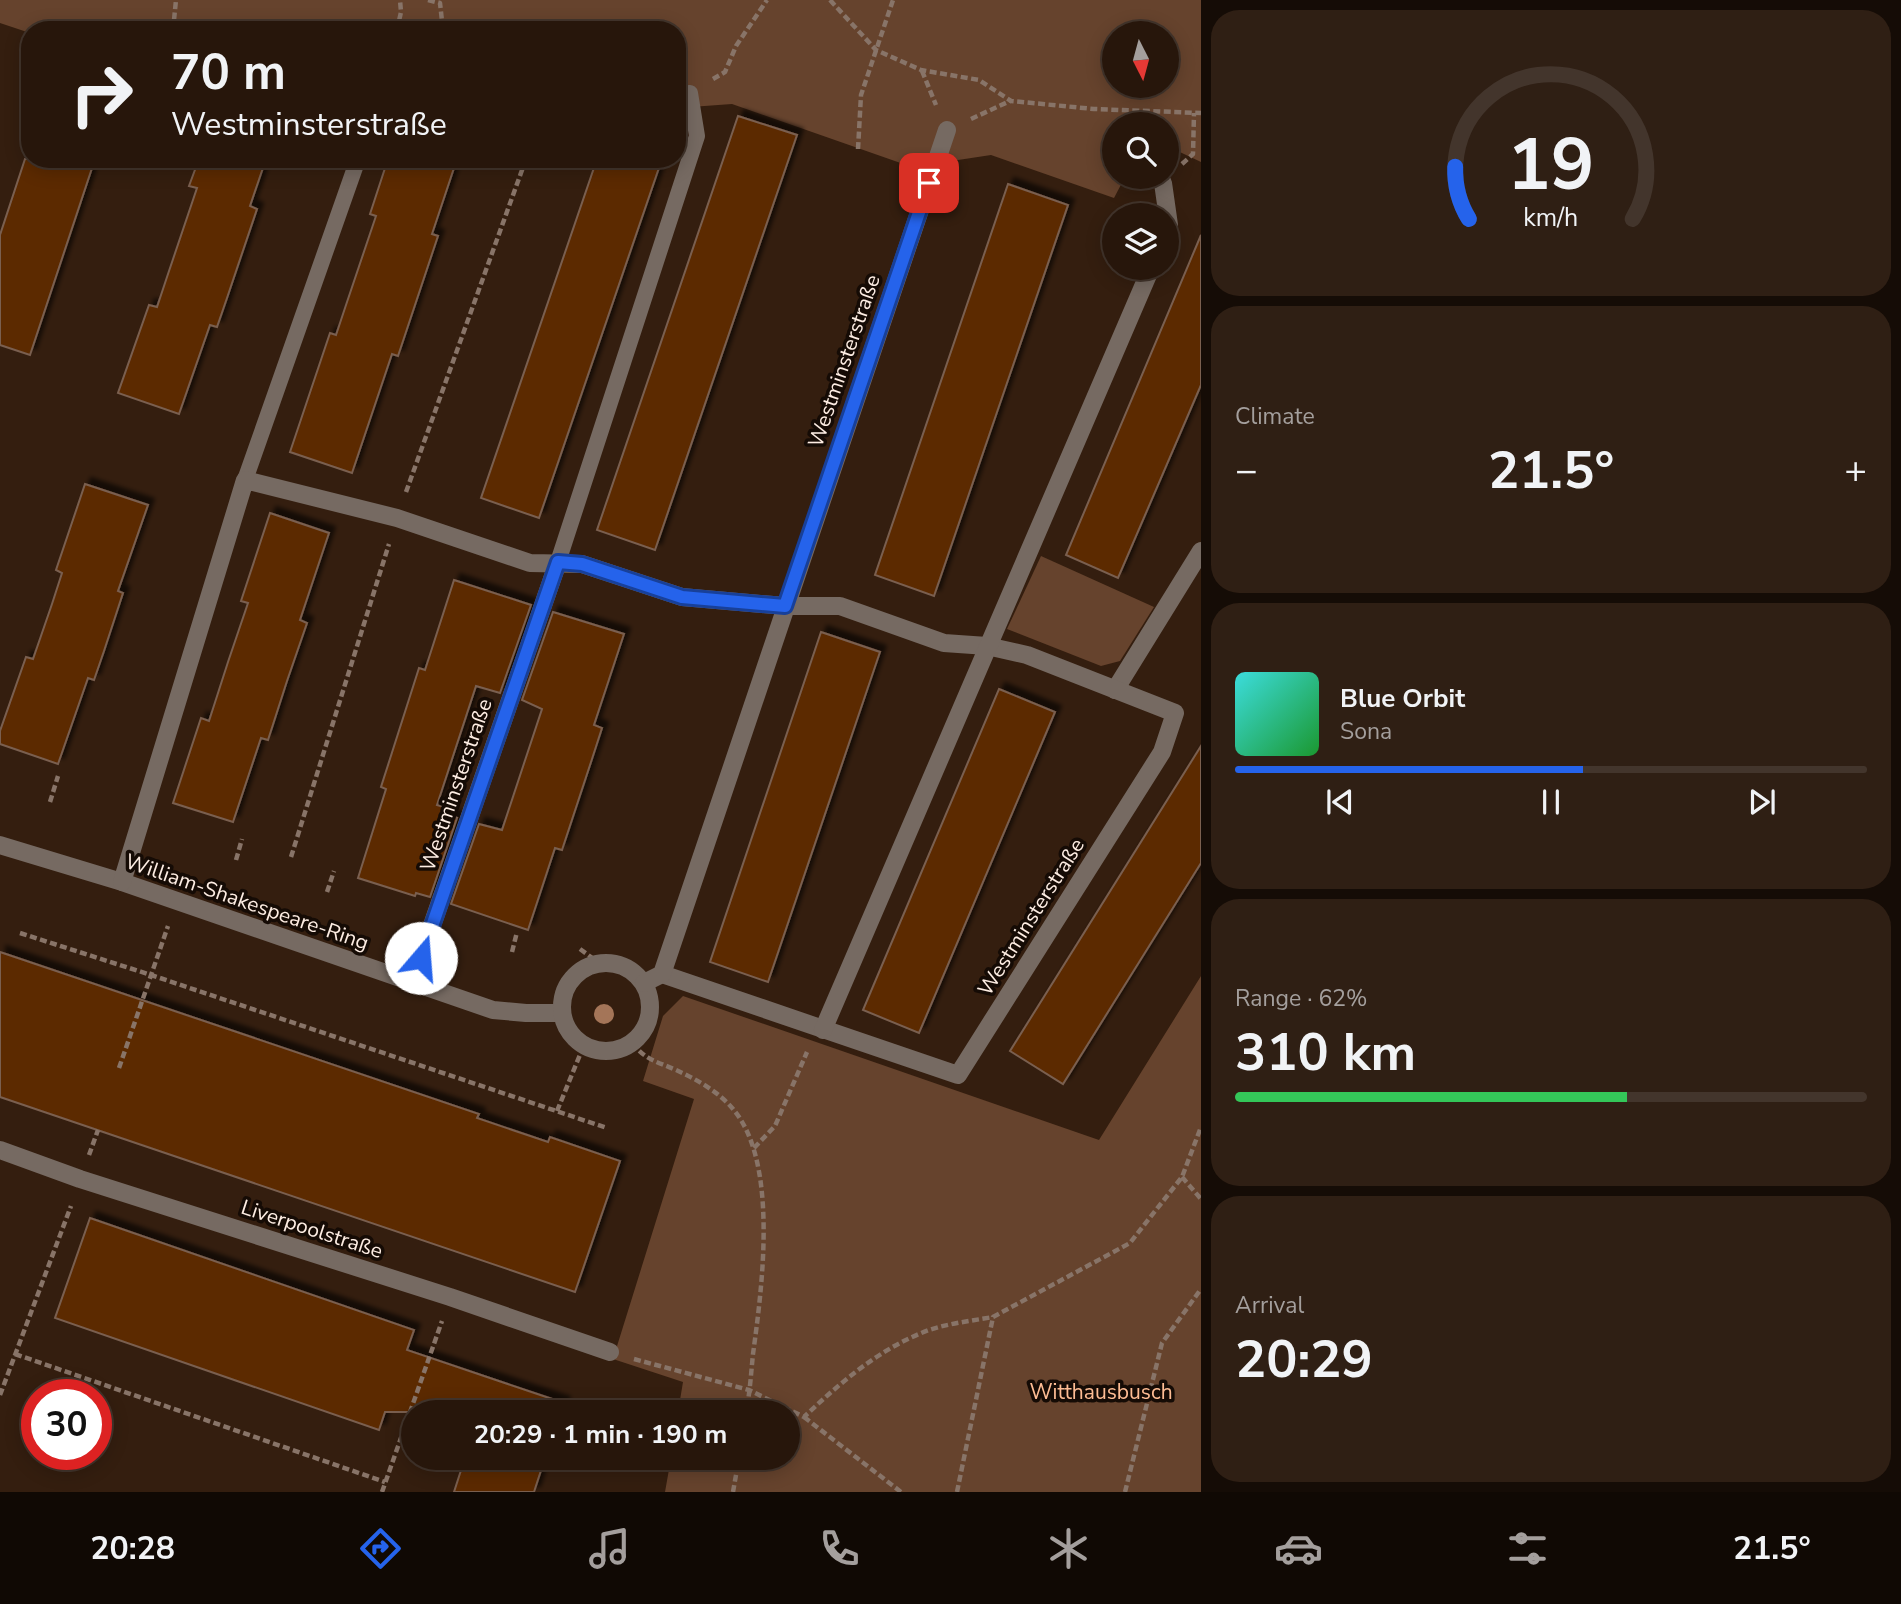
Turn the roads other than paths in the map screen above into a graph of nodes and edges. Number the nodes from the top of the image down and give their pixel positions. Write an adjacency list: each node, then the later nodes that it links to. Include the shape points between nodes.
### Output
1 (690, 93): 7 (lane, Westminsterstraße, via 697,136)
2 (947, 131): 8 (street, Westminsterstraße)
3 (355, 168): 5 (lane)
4 (1146, 280): 9 (street)
5 (245, 480): 7 (street, Westminsterstraße, via 397,518 530,563); 12 (street)
6 (1201, 551): 10 (street)
7 (558, 562): 8 (street, Westminsterstraße, via 582,564 682,597); 14 (street, Westminsterstraße)
8 (785, 606): 9 (street, Westminsterstraße, via 840,606 944,643); 13 (street, Westminsterstraße)
9 (987, 646): 10 (street, Westminsterstraße, via 1027,655); 17 (street)
10 (1115, 690): 17 (street, Westminsterstraße, via 1175,713 1162,752 958,1075)
11 (0, 845): 12 (street, William-Shakespeare-Ring)
12 (122, 883): 14 (street, William-Shakespeare-Ring)
13 (662, 974): 15 (street); 17 (street, Westminsterstraße)
14 (412, 983): 16 (street, William-Shakespeare-Ring, via 493,1010)
15 (644, 983): 16 (street, via 625,966 599,962 574,975 566,986); 16 (street, via 651,1009 648,1022 632,1043 608,1051 584,1045 574,1038)
16 (562, 1013)
17 (822, 1030)
18 (0, 1150): 19 (street, Liverpoolstraße)
19 (610, 1352)

